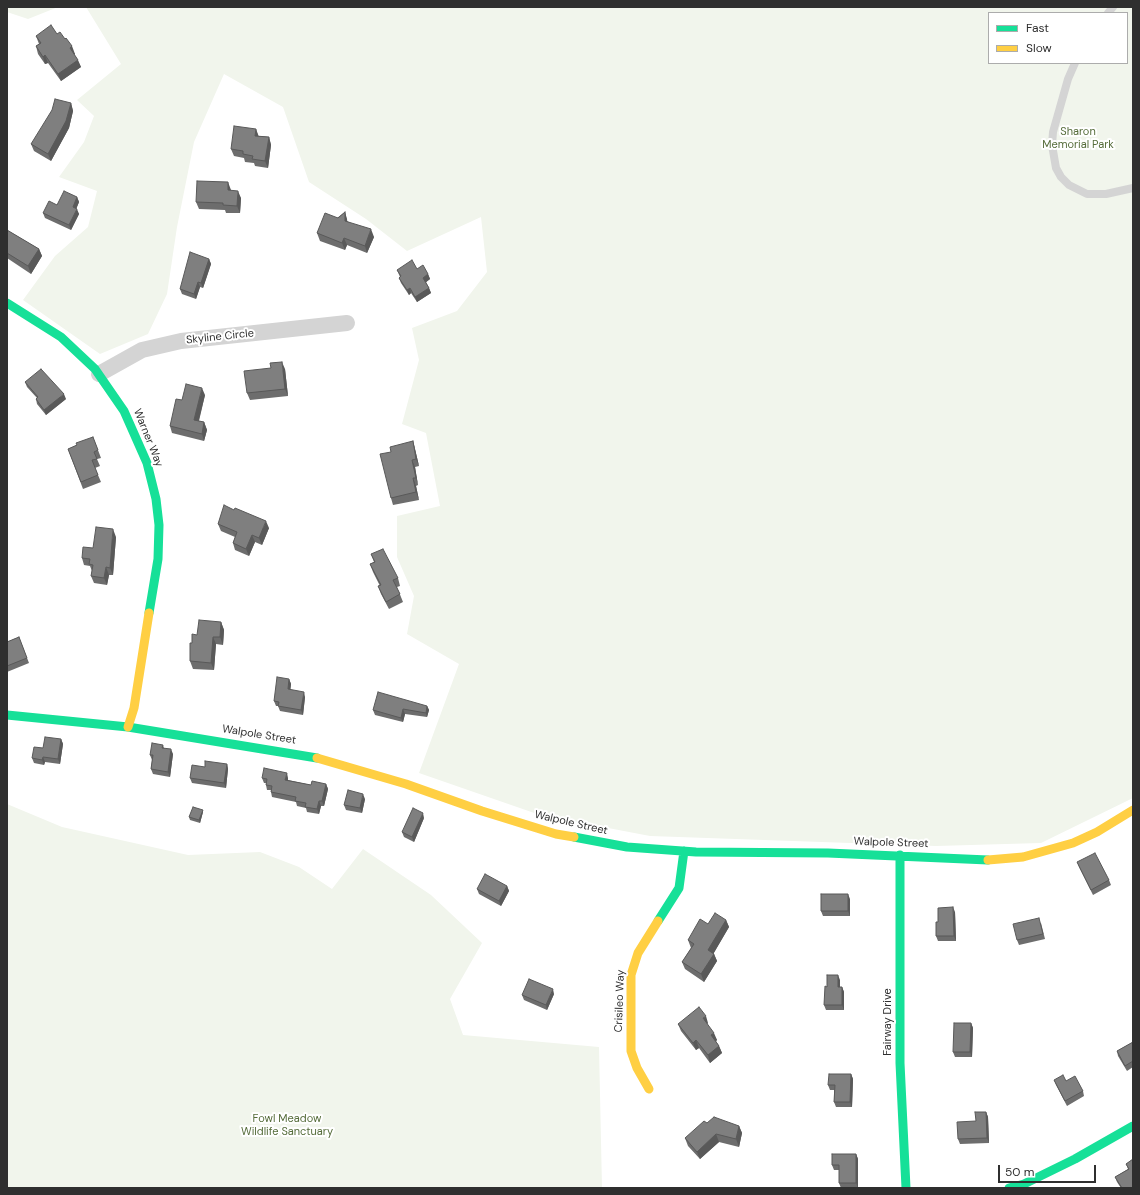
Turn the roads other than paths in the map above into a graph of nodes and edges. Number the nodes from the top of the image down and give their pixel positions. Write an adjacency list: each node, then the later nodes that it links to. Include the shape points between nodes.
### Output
1 (1075, 64): 2 (lane, via 1053,132 1052,145 1056,168 1069,185 1087,194 1106,194)
2 (1133, 188)
3 (7, 303): 5 (street, Warner Way, via 61,337)
4 (347, 323): 5 (street, Skyline Circle, via 181,341 142,350)
5 (99, 374): 7 (street, Warner Way, via 124,411 147,463 159,525 158,559 136,696)
6 (7, 715): 7 (street, Walpole Street)
7 (128, 727): 9 (street, Walpole Street, via 307,755 406,784 556,834 627,847)
8 (1133, 810): 10 (street, Walpole Street, via 1073,843 1023,857 996,860)
9 (684, 851): 10 (street, Walpole Street); 11 (street, Crisileo Way, via 679,888 638,953 631,975 631,1051)
10 (900, 855): 13 (street, Fairway Drive, via 900,1063)
11 (649, 1089)
12 (1133, 1126): 14 (street, via 1075,1159 1024,1184)
13 (906, 1188)
14 (1009, 1188)

